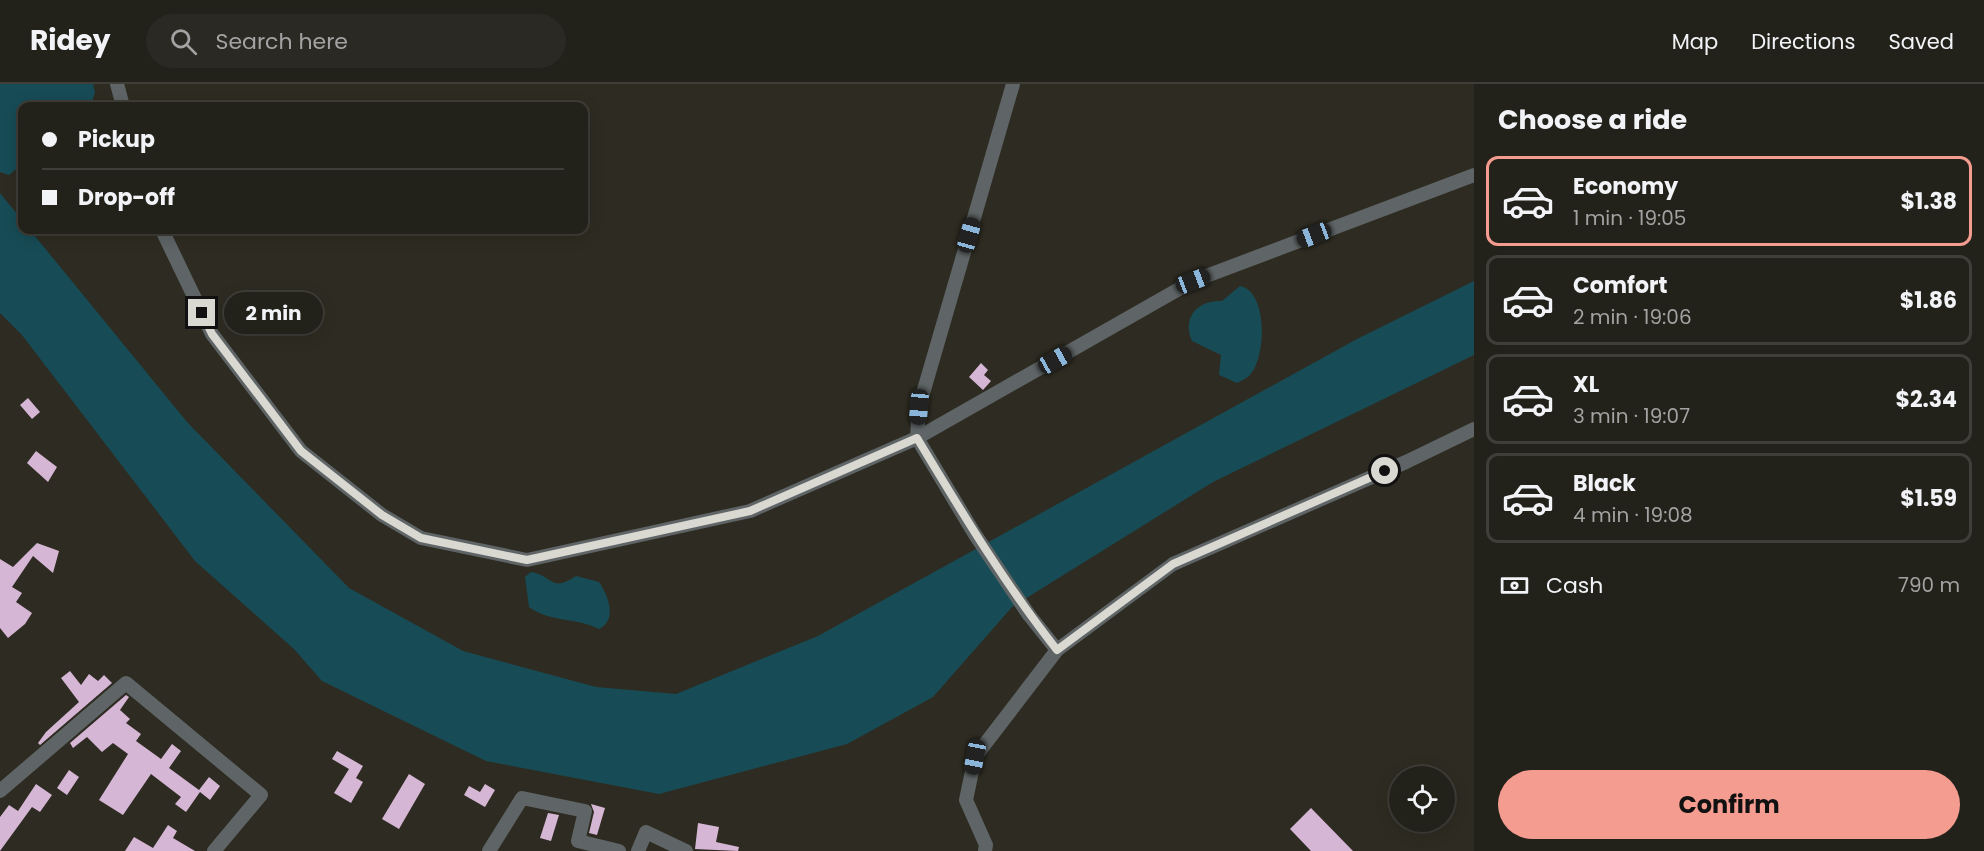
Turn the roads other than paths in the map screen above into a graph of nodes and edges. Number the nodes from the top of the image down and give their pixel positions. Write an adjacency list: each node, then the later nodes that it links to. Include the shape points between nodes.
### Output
1 (117, 84): 3 (street)
2 (1013, 84): 7 (street, via 919,407)
3 (122, 102)
4 (1474, 175): 7 (street, via 1193,281)
5 (164, 234): 7 (street, via 212,334 301,451 382,515 421,538 527,560 750,511)
6 (1474, 429): 8 (street, via 1173,564)
7 (917, 438): 8 (street, via 974,532)
8 (1057, 650): 15 (street, via 975,757 966,800)
9 (0, 791): 10 (street, via 126,683 261,795)
10 (214, 851)
11 (489, 851): 12 (street, via 522,798 585,811 578,842)
12 (619, 851)
13 (638, 851): 14 (street, via 646,832)
14 (686, 851)
15 (985, 851)

